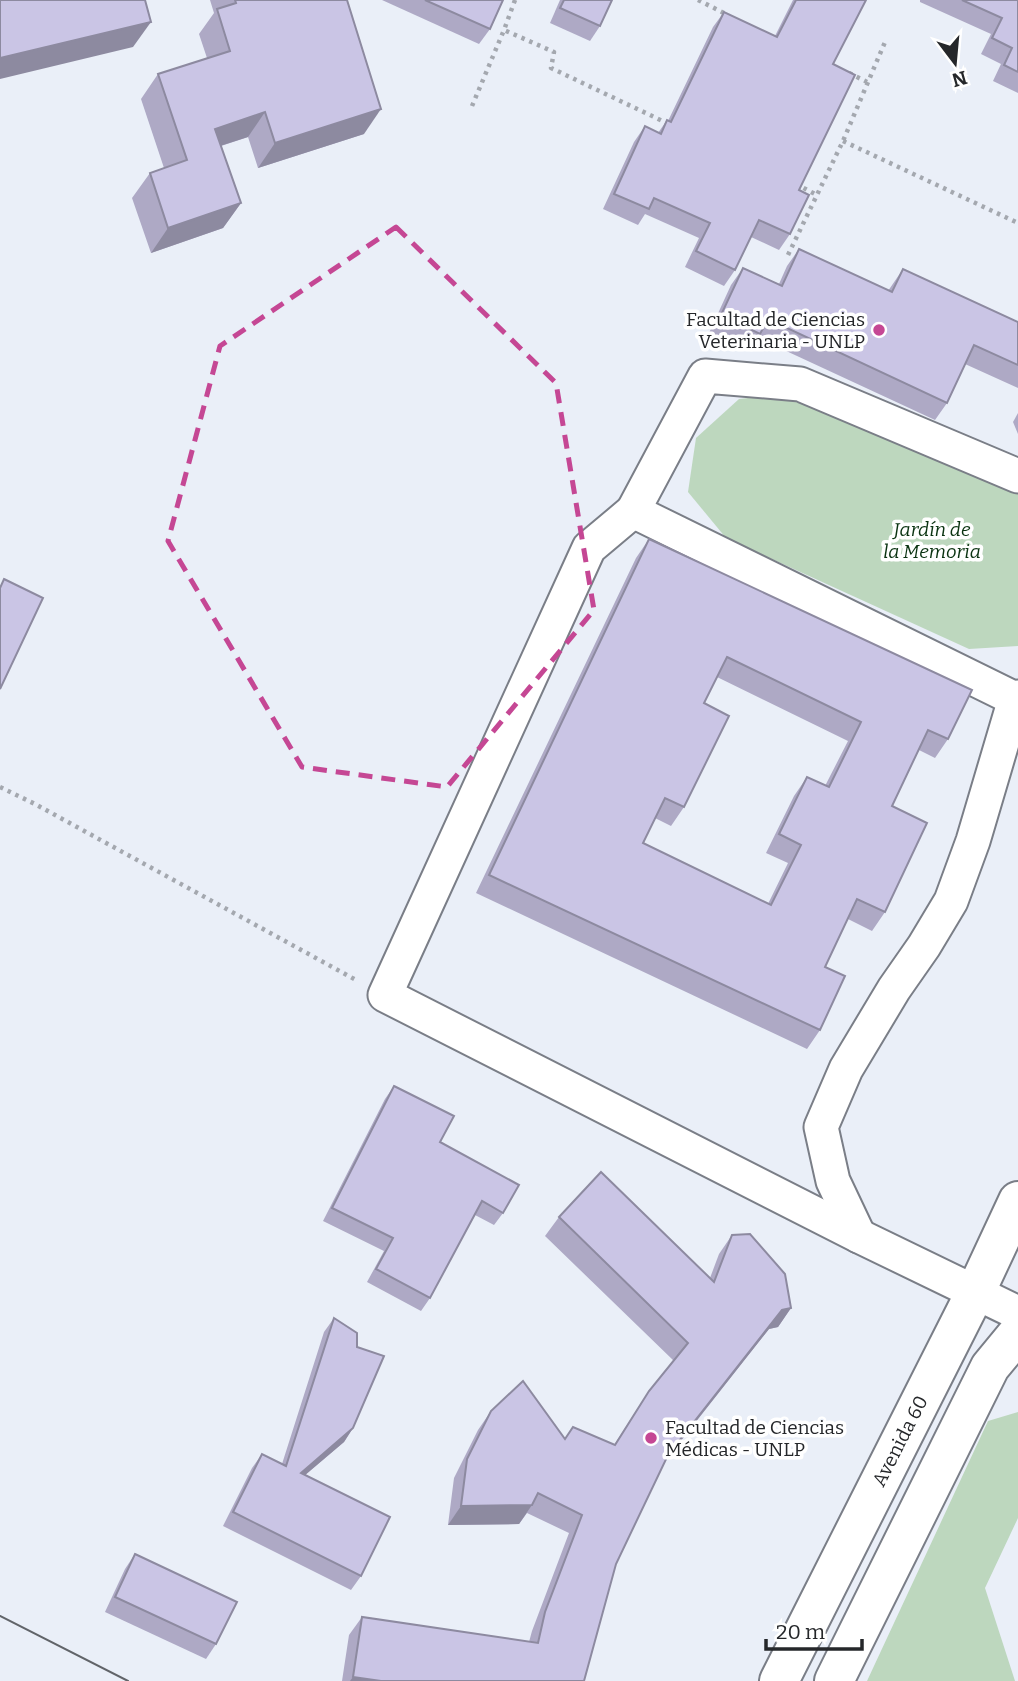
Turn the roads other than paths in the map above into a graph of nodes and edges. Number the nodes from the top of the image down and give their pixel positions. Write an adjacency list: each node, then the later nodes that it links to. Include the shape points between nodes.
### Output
1 (1018, 476): 2 (lane, via 800,384 705,376)
2 (633, 510): 3 (lane); 5 (lane, via 589,548 385,995)
3 (1017, 698): 5 (lane, via 951,901 846,1069 821,1127 834,1181)
4 (1018, 1200): 6 (main road, Avenida 60)
5 (859, 1236): 6 (lane)
6 (976, 1291): 7 (lane); 9 (main road, Avenida 60)
7 (1018, 1312)
8 (1018, 1333): 10 (main road, via 990,1367)
9 (779, 1681)
10 (834, 1681)

